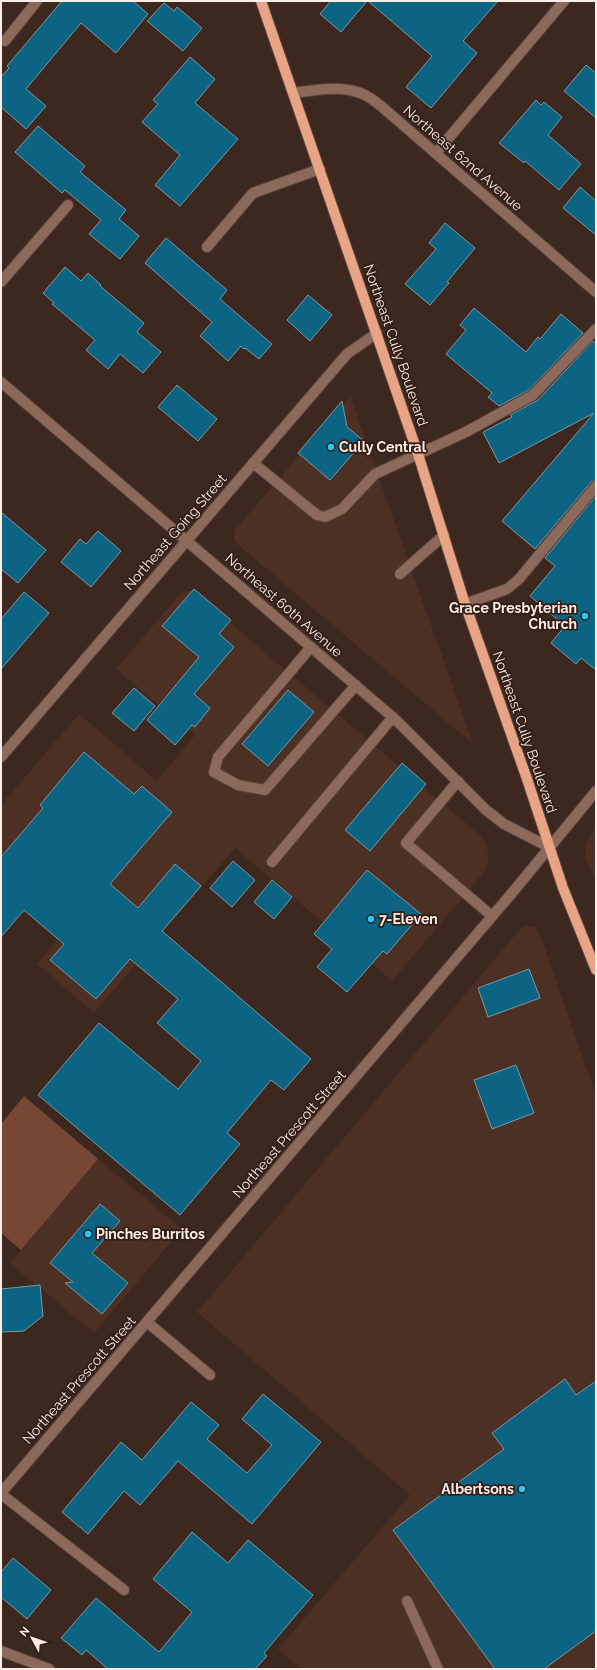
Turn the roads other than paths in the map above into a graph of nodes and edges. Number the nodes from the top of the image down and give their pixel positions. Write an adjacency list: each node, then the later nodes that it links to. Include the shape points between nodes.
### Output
1 (37, 1): 4 (street)
2 (261, 1): 5 (main road, Northeast Cully Boulevard)
3 (564, 1): 6 (street)
4 (5, 41)
5 (293, 93): 6 (street, Northeast 62nd Avenue, via 335,88 365,95); 7 (main road, Northeast Cully Boulevard)
6 (436, 153): 11 (street, Northeast 62nd Avenue)
7 (320, 169): 9 (street, via 253,193); 13 (main road, Northeast Cully Boulevard)
8 (68, 205): 10 (street)
9 (206, 247)
10 (1, 282)
11 (596, 292)
12 (596, 329): 15 (street, via 533,395 466,432)
13 (377, 333): 15 (main road, Northeast Cully Boulevard); 16 (street, Northeast Going Street, via 347,354)
14 (1, 382): 19 (street, Northeast 60th Avenue)
15 (418, 454): 16 (street, via 375,474 342,509 325,516 317,515); 18 (main road, Northeast Cully Boulevard)
16 (253, 463): 19 (street, Northeast Going Street)
17 (596, 486): 21 (street, via 520,579 507,589)
18 (444, 535): 20 (street); 21 (main road, Northeast Cully Boulevard)
19 (186, 540): 22 (street, Northeast 60th Avenue); 25 (street, Northeast Going Street)
20 (400, 574)
21 (465, 604): 28 (main road, Northeast Cully Boulevard)
22 (311, 647): 23 (street, Northeast 60th Avenue); 23 (street, via 218,757 214,772 238,785 265,790)
23 (356, 685): 24 (street, Northeast 60th Avenue)
24 (392, 717): 26 (street, Northeast 60th Avenue); 29 (street)
25 (1, 757)
26 (458, 781): 28 (street, Northeast 60th Avenue, via 486,810 504,824); 30 (street, via 406,843)
27 (596, 791): 28 (street, Northeast Prescott Street)
28 (549, 847): 30 (street, Northeast Prescott Street); 31 (main road, Northeast Cully Boulevard)
29 (272, 862)
30 (492, 916): 32 (street, Northeast Prescott Street)
31 (596, 970)
32 (147, 1322): 33 (street); 34 (street, Northeast Prescott Street)
33 (210, 1375)
34 (1, 1494): 35 (street)
35 (124, 1590)
36 (407, 1601): 39 (street)
37 (1, 1651): 38 (street)
38 (49, 1669)
39 (438, 1669)

